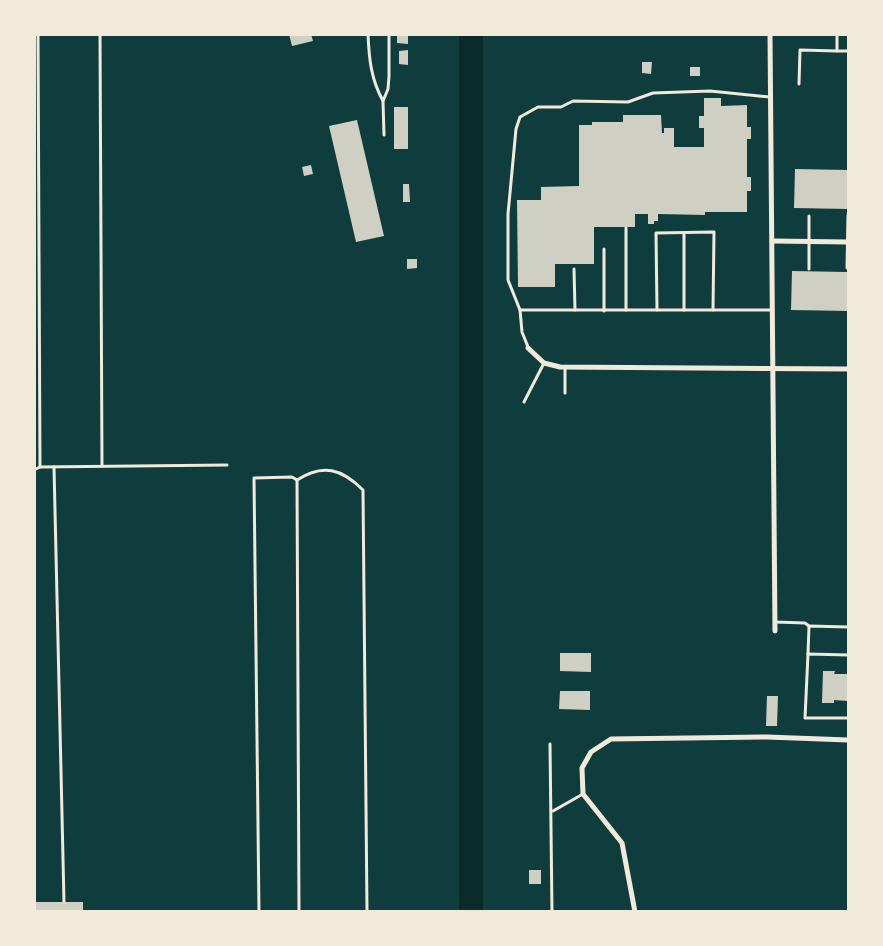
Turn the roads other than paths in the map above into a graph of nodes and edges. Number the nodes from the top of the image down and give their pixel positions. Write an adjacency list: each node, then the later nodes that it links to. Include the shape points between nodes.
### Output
1 (38, 34): 41 (lane)
2 (100, 34): 40 (lane)
3 (368, 34): 11 (lane, via 371,74)
4 (389, 34): 11 (lane, via 389,76)
5 (770, 34): 10 (street)
6 (837, 34): 7 (lane)
7 (837, 51): 8 (lane); 9 (lane, via 800,50)
8 (849, 51)
9 (799, 84)
10 (770, 97): 17 (street); 24 (lane, via 710,91 652,93 628,102 573,101 561,107 538,107 520,117 508,214 508,280)
11 (382, 100): 12 (lane)
12 (384, 135)
13 (848, 215): 19 (lane)
14 (809, 216): 18 (lane)
15 (626, 228): 27 (lane)
16 (684, 232): 28 (lane, via 656,232); 29 (lane); 30 (lane, via 714,232)
17 (772, 241): 18 (street); 31 (street)
18 (809, 242): 19 (street); 23 (lane)
19 (848, 242): 21 (lane)
20 (604, 249): 26 (lane)
21 (848, 268)
22 (574, 269): 25 (lane)
23 (809, 269)
24 (520, 309): 25 (lane); 32 (lane)
25 (575, 310): 26 (lane)
26 (604, 310): 27 (lane)
27 (626, 310): 28 (lane)
28 (657, 310): 29 (lane)
29 (684, 310): 30 (lane)
30 (713, 310): 31 (lane)
31 (772, 310): 35 (street)
32 (528, 348): 33 (street)
33 (544, 363): 34 (street); 38 (lane)
34 (565, 367): 35 (street); 37 (lane)
35 (772, 369): 36 (street); 45 (street)
36 (849, 369)
37 (565, 393)
38 (524, 402)
39 (227, 465): 40 (lane)
40 (102, 466): 42 (lane)
41 (40, 467): 42 (lane); 43 (lane)
42 (54, 467): 56 (lane)
43 (34, 470)
44 (297, 480): 57 (lane, via 254,478); 58 (lane); 59 (lane, via 310,471 335,470 363,490)
45 (775, 622): 46 (lane); 48 (street)
46 (809, 626): 47 (lane); 49 (lane)
47 (849, 627)
48 (775, 631)
49 (808, 654): 50 (lane); 51 (lane, via 805,718)
50 (849, 655)
51 (849, 718)
52 (849, 740): 54 (street, via 611,739 591,753 582,768)
53 (550, 744): 55 (lane)
54 (583, 794): 55 (lane); 61 (street, via 621,843)
55 (552, 811): 60 (lane)
56 (64, 902)
57 (259, 912)
58 (299, 912)
59 (367, 912)
60 (552, 912)
61 (635, 912)

